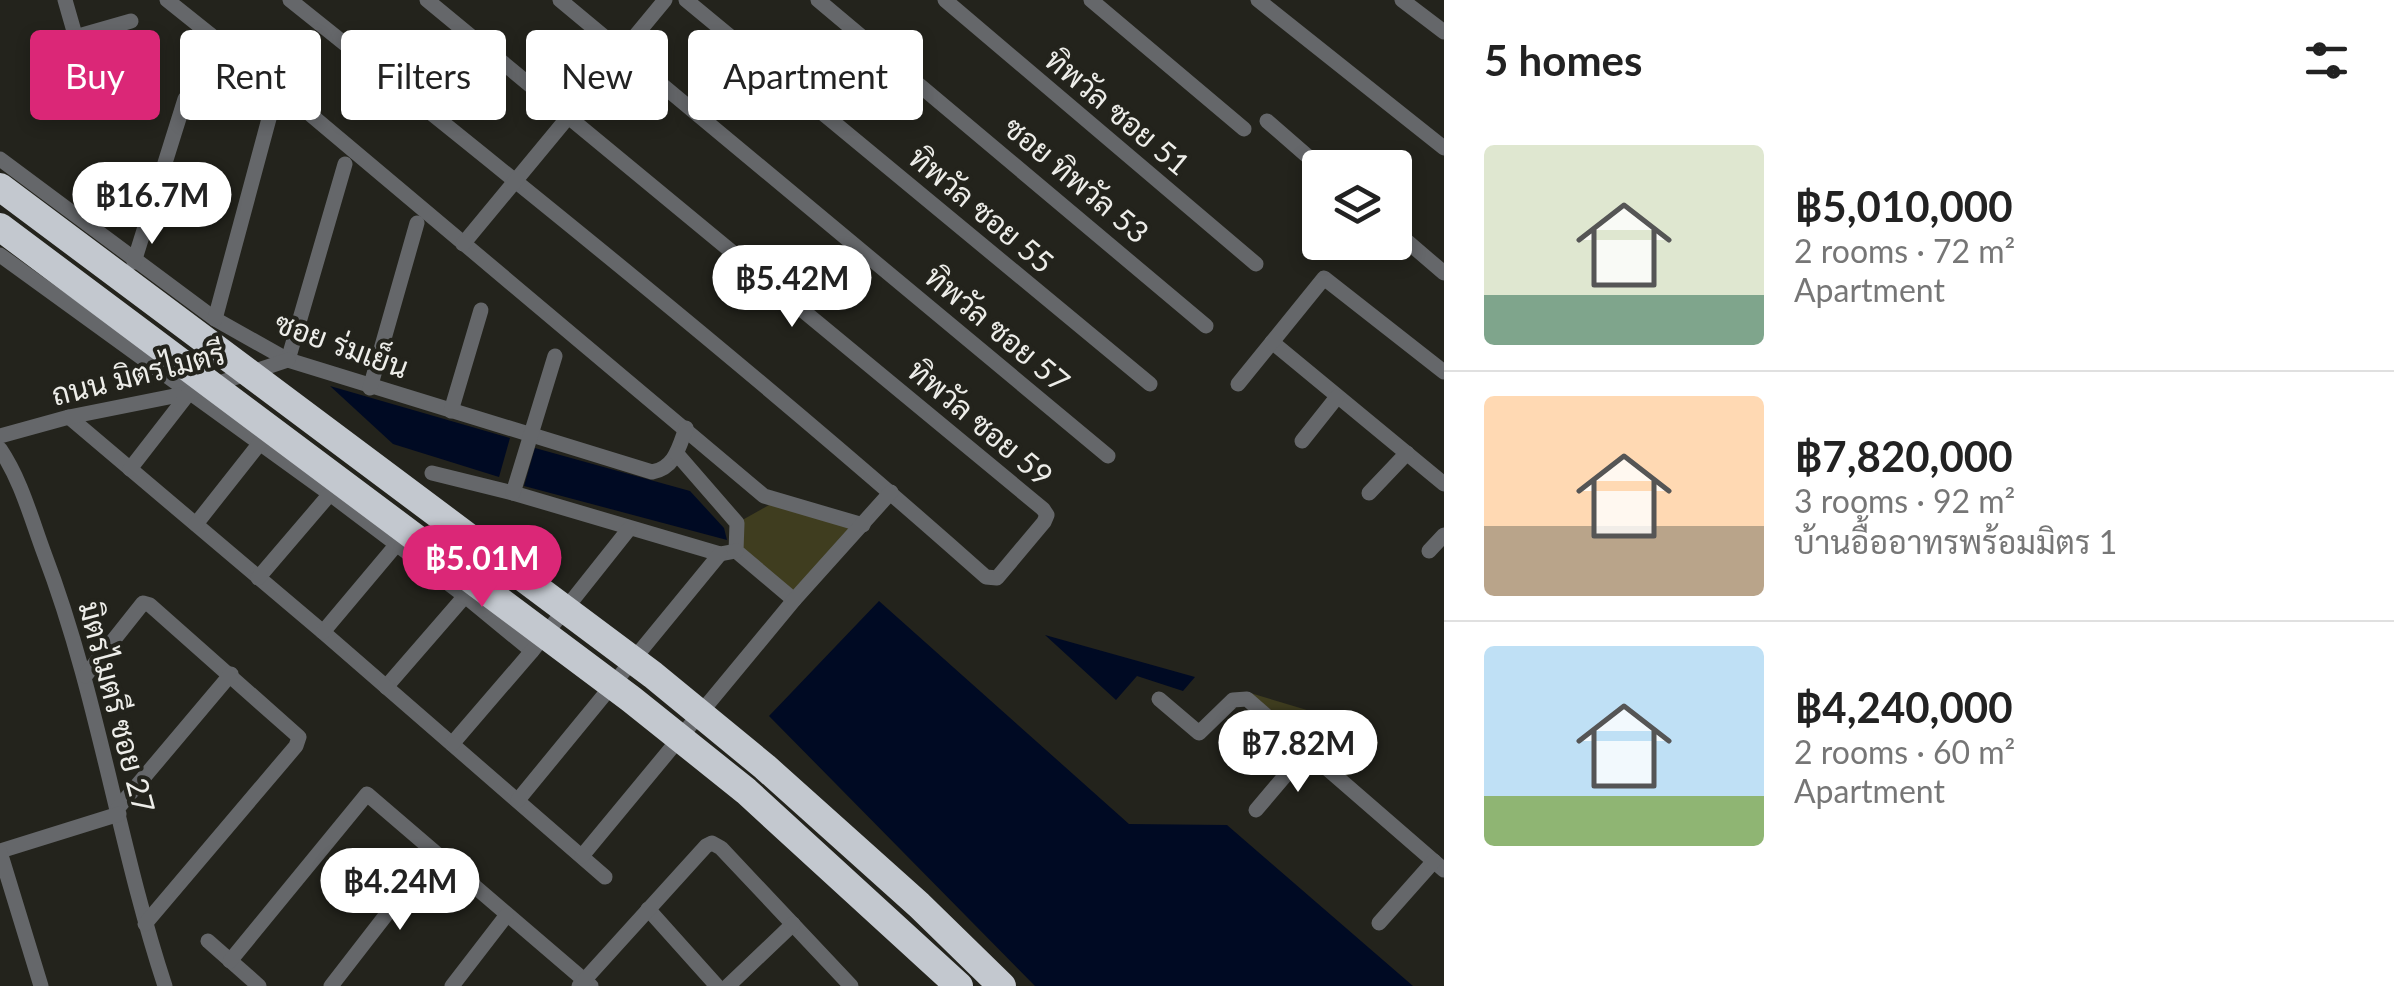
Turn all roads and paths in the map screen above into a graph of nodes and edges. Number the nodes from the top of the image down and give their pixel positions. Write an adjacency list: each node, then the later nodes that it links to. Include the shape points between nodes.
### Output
1 (65, 0): 14 (street)
2 (167, 0): 35 (street)
3 (290, 0): 31 (street)
4 (427, 0): 19 (street)
5 (560, 0): 16 (street, ทิพวัล ซอย 57)
6 (665, 0): 17 (street)
7 (686, 0): 48 (street, ทิพวัล ซอย 55)
8 (818, 0): 43 (street, ซอย ทิพวัล 53)
9 (945, 0): 39 (street, ทิพวัล ซอย 51)
10 (1092, 0): 26 (street)
11 (1258, 0): 27 (street)
12 (1402, 0): 18 (street)
13 (130, 21): 15 (street)
14 (73, 30)
15 (99, 30)
16 (596, 30)
17 (640, 30)
18 (1444, 32)
19 (526, 81)
20 (668, 89): 63 (street, ทิพวัล ซอย 57)
21 (180, 115): 38 (street)
22 (269, 120): 42 (street)
23 (569, 120): 31 (street)
24 (573, 120): 67 (street, ทิพวัล ซอย 59, via 1047,515 992,580)
25 (1267, 121): 28 (street)
26 (1244, 128)
27 (1444, 148)
28 (1302, 151)
29 (0, 159): 38 (street, ซอย ร่มเย็น)
30 (345, 164): 46 (street)
31 (516, 181): 35 (street); 67 (street)
32 (0, 187): 114 (highway, bridge, via 653,675 765,766)
33 (417, 223): 50 (street)
34 (0, 227): 113 (highway, bridge, via 631,699 746,791)
35 (463, 244): 55 (street)
36 (1412, 246): 40 (street)
37 (0, 255): 51 (street)
38 (134, 262): 42 (street, ซอย ร่มเย็น)
39 (1256, 264)
40 (1444, 273)
41 (480, 310): 53 (street)
42 (214, 319): 46 (street, ซอย ร่มเย็น)
43 (1206, 326)
44 (1272, 342): 47 (street, via 1324,278); 49 (street); 52 (street)
45 (555, 356): 57 (street)
46 (288, 360): 50 (street, ซอย ร่มเย็น); 51 (street, ถนน มิตรไมตรี)
47 (1444, 372)
48 (1150, 384)
49 (1238, 384)
50 (370, 388): 53 (street, ซอย ร่มเย็น)
51 (190, 393): 54 (street, ถนน มิตรไมตรี); 59 (street); 64 (street)
52 (1337, 397): 58 (street); 62 (street)
53 (451, 410): 57 (street, ซอย ร่มเย็น)
54 (69, 417): 56 (street, ถนน มิตรไมตรี); 64 (street)
55 (686, 428): 61 (street); 72 (street, via 764,496)
56 (0, 436)
57 (530, 436): 61 (street, ซอย ร่มเย็น, via 652,472); 68 (street)
58 (1302, 441)
59 (260, 443): 69 (street); 71 (street)
60 (0, 448): 84 (street, มิตรไมตรี ซอย 27)
61 (677, 454): 77 (street, via 737,523)
62 (1407, 454): 66 (street); 70 (street)
63 (1108, 456)
64 (130, 469): 71 (street)
65 (432, 473): 68 (street)
66 (1444, 484)
67 (891, 492): 72 (street)
68 (513, 493): 73 (street)
69 (330, 494): 75 (street); 78 (street)
70 (1369, 494)
71 (196, 524): 78 (street)
72 (863, 525): 80 (street)
73 (630, 528): 77 (street); 82 (street)
74 (1444, 535): 76 (street)
75 (397, 544): 79 (street); 81 (street)
76 (1429, 551)
77 (728, 552): 80 (street); 89 (street)
78 (258, 578): 81 (street)
79 (465, 596): 82 (street); 85 (street)
80 (794, 600): 94 (street)
81 (323, 632): 85 (street)
82 (532, 651): 87 (street)
83 (231, 674): 84 (street, via 143,602); 91 (street); 100 (street, via 298,737 296,746)
84 (85, 676): 91 (street, มิตรไมตรี ซอย 27)
85 (386, 688): 87 (street)
86 (1159, 699): 88 (street, via 1199,733 1233,700 1246,699)
87 (452, 744): 89 (street)
88 (1306, 750): 90 (street); 95 (street)
89 (518, 800): 94 (street)
90 (1256, 810)
91 (119, 811): 92 (street); 100 (street, มิตรไมตรี ซอย 27)
92 (0, 851): 105 (street)
93 (434, 853): 98 (street); 103 (street, via 366,794); 108 (street)
94 (582, 856): 96 (street)
95 (1439, 866): 99 (street)
96 (604, 876)
97 (648, 909): 101 (street, via 712,844); 104 (street); 110 (street)
98 (506, 916): 104 (street); 109 (street)
99 (1379, 922)
100 (145, 924): 106 (street, มิตรไมตรี ซอย 27)
101 (792, 924): 111 (street); 112 (street)
102 (208, 941): 103 (street)
103 (230, 961): 107 (street)
104 (585, 984)
105 (41, 986)
106 (166, 986)
107 (259, 986)
108 (330, 986)
109 (452, 986)
110 (718, 986)
111 (728, 986)
112 (851, 986)
113 (959, 986)
114 (1002, 986)

